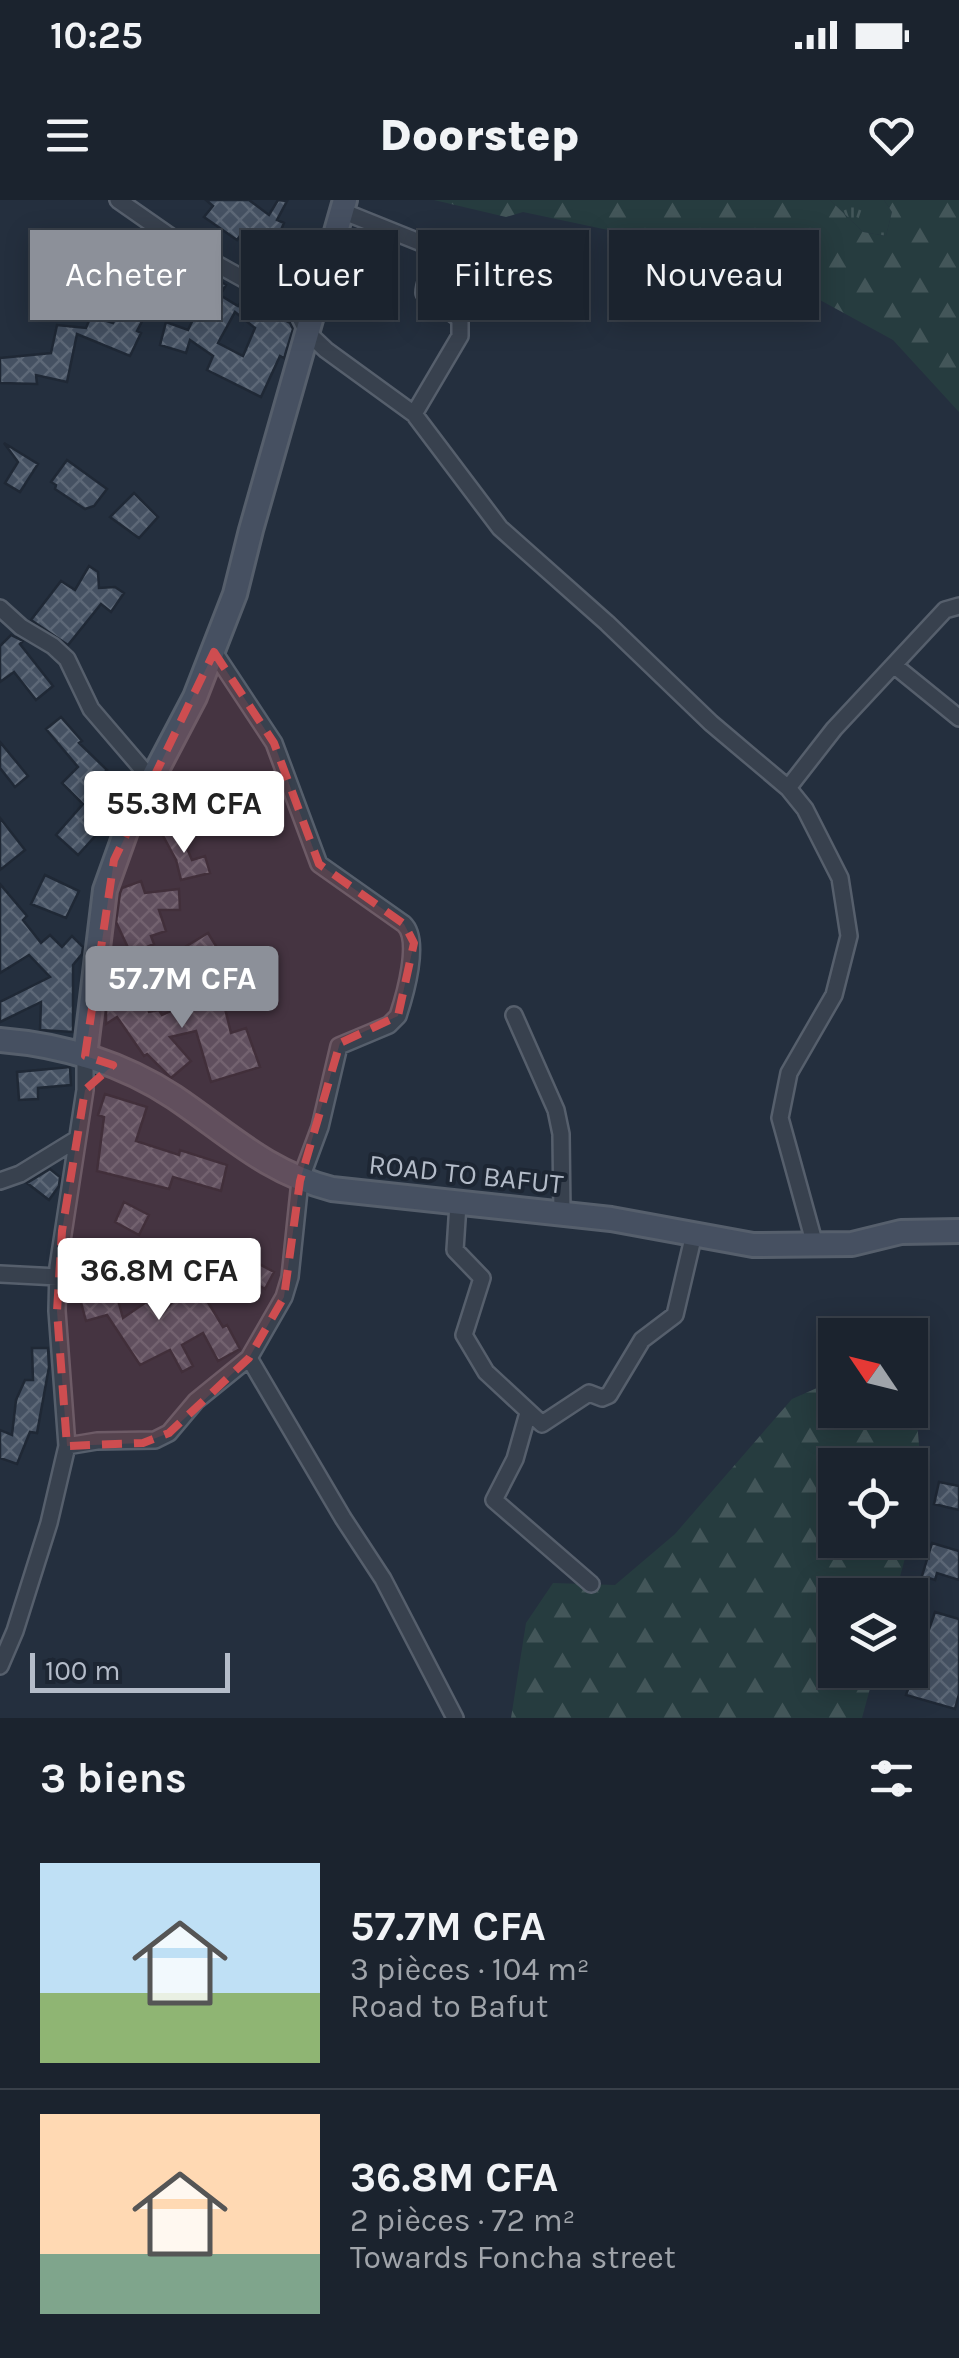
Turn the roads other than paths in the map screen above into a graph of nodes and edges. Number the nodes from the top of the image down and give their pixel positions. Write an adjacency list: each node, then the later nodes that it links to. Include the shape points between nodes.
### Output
1 (118, 200): 3 (street, via 285,302)
2 (343, 206): 3 (street); 4 (street, via 429,246 433,261 424,294 460,319 460,336)
3 (306, 332): 4 (street); 7 (street, via 236,594)
4 (414, 414): 11 (street, via 500,528)
5 (959, 606): 8 (street, via 945,610)
6 (0, 608): 10 (street, via 66,660 90,709)
7 (214, 652): 10 (street); 18 (street, via 274,743 320,864 404,924 414,943 398,1016 339,1046)
8 (895, 666): 9 (street); 11 (street)
9 (959, 718)
10 (151, 780): 14 (street, via 105,890)
11 (788, 788): 24 (street, via 806,809 840,878 849,936 834,996 782,1098 780,1118)
12 (514, 1014): 21 (street, via 556,1110)
13 (0, 1040): 14 (street, ROAD TO BAFUT)
14 (85, 1056): 15 (street, ROAD TO BAFUT); 16 (street)
15 (113, 1065): 16 (street); 18 (street, ROAD TO BAFUT)
16 (84, 1090): 17 (street)
17 (77, 1139): 19 (street); 26 (street)
18 (300, 1180): 20 (street, ROAD TO BAFUT); 27 (street, via 290,1277)
19 (0, 1181)
20 (458, 1204): 21 (street, ROAD TO BAFUT); 28 (street, via 455,1250 482,1278 464,1335 486,1372)
21 (562, 1214): 23 (street, ROAD TO BAFUT)
22 (959, 1231): 24 (street, ROAD TO BAFUT)
23 (694, 1234): 24 (street, ROAD TO BAFUT, via 753,1245); 28 (street, via 674,1316 642,1340 609,1396 589,1393 542,1424)
24 (815, 1245)
25 (0, 1274): 26 (street)
26 (58, 1277): 29 (street)
27 (248, 1358): 29 (street, via 155,1440); 32 (street, via 383,1579)
28 (528, 1413): 30 (street, via 494,1500)
29 (67, 1446): 31 (street, via 16,1631)
30 (591, 1584)
31 (0, 1666)
32 (455, 1718)

